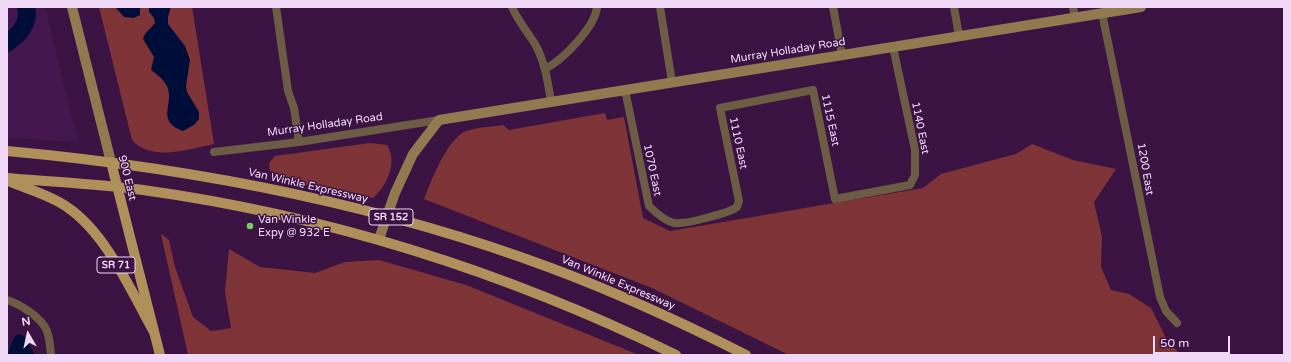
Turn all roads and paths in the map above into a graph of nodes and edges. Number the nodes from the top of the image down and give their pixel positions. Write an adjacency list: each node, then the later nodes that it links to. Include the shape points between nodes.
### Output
1 (72, 7): 24 (main road, 900 East)
2 (276, 7): 21 (street, via 288,92 294,108)
3 (512, 7): 15 (street, via 518,21 535,44)
4 (597, 7): 15 (street, via 589,28 553,65)
5 (660, 7): 16 (street)
6 (833, 7): 14 (street)
7 (954, 7): 12 (street)
8 (1073, 7): 11 (street)
9 (1141, 7): 10 (main road, Murray Holladay Road)
10 (1102, 13): 11 (main road, Murray Holladay Road); 32 (street, 1200 East, via 1160,297 1166,311)
11 (1075, 18): 12 (main road, Murray Holladay Road)
12 (959, 36): 13 (main road, Murray Holladay Road)
13 (893, 47): 14 (main road, Murray Holladay Road); 27 (street, 1140 East, via 915,150 915,175 910,185)
14 (842, 55): 16 (main road, Murray Holladay Road)
15 (545, 69): 19 (street)
16 (672, 82): 17 (main road, Murray Holladay Road)
17 (624, 90): 19 (main road, Murray Holladay Road); 28 (street, 1070 East, via 649,206 674,223 715,216)
18 (768, 98): 27 (street, 1115 East, via 813,90); 28 (street, 1110 East, via 720,108 737,189)
19 (551, 102): 20 (main road, Murray Holladay Road)
20 (439, 120): 21 (street, Murray Holladay Road); 29 (main road, via 413,154)
21 (299, 142): 23 (street, Murray Holladay Road)
22 (7, 151): 24 (main road, Van Winkle Expressway)
23 (214, 152)
24 (111, 162): 26 (main road, 900 East / SR 71); 29 (main road, Van Winkle Expressway / SR 152, via 266,187)
25 (7, 180): 26 (main road); 33 (main road, SR 71, via 57,201 84,220 100,238)
26 (117, 188): 30 (main road, SR 152, via 273,213); 33 (main road, 900 East / SR 71)
27 (835, 199)
28 (737, 207)
29 (386, 216): 30 (main road); 37 (main road, Van Winkle Expressway / SR 152, via 552,268 674,320)
30 (380, 239): 36 (main road, SR 152, via 502,280 561,303)
31 (7, 300): 34 (street, via 21,306 45,327)
32 (1178, 323)
33 (154, 332): 35 (main road, 900 East / SR 71)
34 (51, 355)
35 (160, 355)
36 (676, 355)
37 (746, 355)

